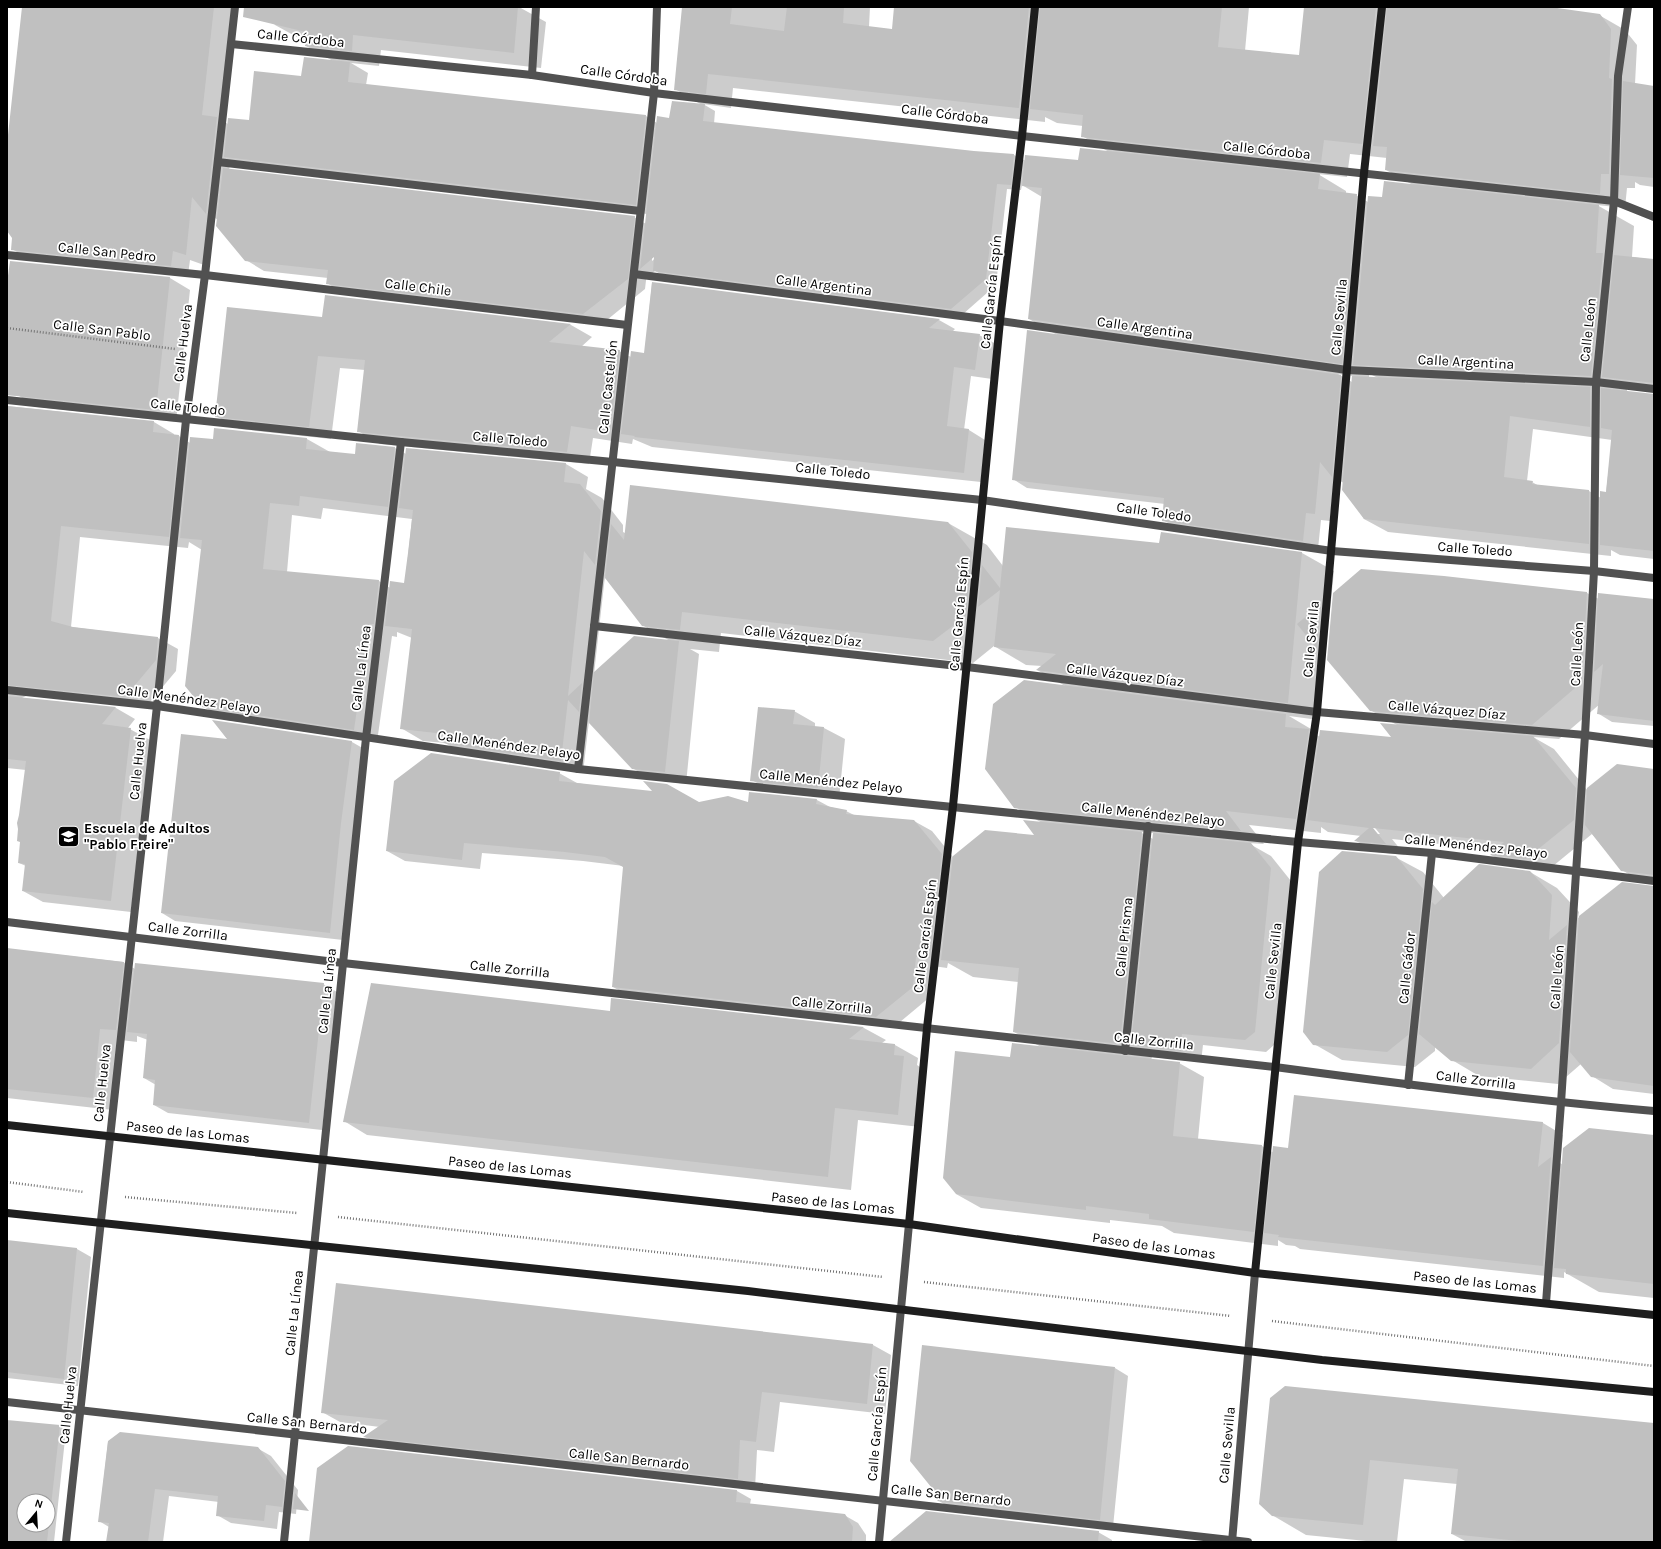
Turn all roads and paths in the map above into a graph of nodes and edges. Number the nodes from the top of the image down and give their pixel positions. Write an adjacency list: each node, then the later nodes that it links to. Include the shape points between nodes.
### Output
1 (235, 7): 7 (street, Calle Huelva)
2 (536, 7): 8 (street)
3 (657, 7): 9 (street, Calle Castellón)
4 (1035, 7): 10 (main road, Calle García Espín)
5 (1382, 7): 12 (main road, Calle Sevilla)
6 (1628, 7): 13 (street, Calle León, via 1618,76)
7 (231, 44): 8 (street, Calle Córdoba); 11 (street, Calle Huelva)
8 (532, 75): 9 (street, Calle Córdoba)
9 (654, 93): 10 (street, Calle Córdoba); 14 (street, Calle Castellón)
10 (1022, 136): 12 (street, Calle Córdoba); 19 (main road, Calle García Espín)
11 (218, 162): 14 (street); 18 (street, Calle Huelva)
12 (1364, 173): 13 (street, Calle Córdoba); 23 (main road, Calle Sevilla)
13 (1614, 201): 15 (street, Calle Córdoba); 24 (street, Calle León)
14 (640, 211): 17 (street, Calle Castellón)
15 (1654, 217)
16 (7, 255): 18 (street, Calle San Pedro)
17 (634, 274): 19 (street, Calle Argentina); 20 (street, Calle Castellón)
18 (205, 275): 20 (street, Calle Chile); 22 (street, Calle Huelva)
19 (1000, 321): 23 (street, Calle Argentina); 30 (main road, Calle García Espín)
20 (627, 325): 29 (street, Calle Castellón)
21 (7, 328): 22 (path, Calle San Pablo)
22 (195, 351): 27 (street, Calle Huelva)
23 (1347, 370): 24 (street, Calle Argentina); 31 (main road, Calle Sevilla)
24 (1596, 382): 25 (street, Calle Argentina); 32 (street, Calle León)
25 (1654, 389)
26 (7, 400): 27 (street, Calle Toledo)
27 (186, 420): 28 (street, Calle Toledo); 37 (street, Calle Huelva)
28 (401, 442): 29 (street, Calle Toledo); 40 (street, Calle La Línea)
29 (613, 462): 30 (street, Calle Toledo); 34 (street, Calle Castellón)
30 (982, 500): 31 (street, Calle Toledo); 35 (main road, Calle García Espín)
31 (1332, 551): 32 (street, Calle Toledo); 38 (main road, Calle Sevilla)
32 (1594, 571): 33 (street, Calle Toledo); 39 (street, Calle León)
33 (1654, 578)
34 (594, 626): 35 (street, Calle Vázquez Díaz); 42 (street, Calle Castellón)
35 (967, 668): 38 (street, Calle Vázquez Díaz); 43 (main road, Calle García Espín)
36 (7, 690): 37 (street, Calle Menéndez Pelayo)
37 (157, 706): 40 (street, Calle Menéndez Pelayo); 50 (street, Calle Huelva)
38 (1318, 712): 39 (street, Calle Vázquez Díaz); 45 (main road, Calle Sevilla)
39 (1585, 735): 41 (street, Calle Vázquez Díaz); 47 (street, Calle León)
40 (366, 738): 42 (street, Calle Menéndez Pelayo); 51 (street, Calle La Línea)
41 (1654, 744)
42 (578, 769): 43 (street, Calle Menéndez Pelayo)
43 (953, 806): 44 (street, Calle Menéndez Pelayo); 52 (main road, Calle García Espín)
44 (1148, 826): 45 (street, Calle Menéndez Pelayo); 53 (street, Calle Prisma)
45 (1298, 842): 46 (street, Calle Menéndez Pelayo); 54 (main road, Calle Sevilla)
46 (1432, 853): 47 (street, Calle Menéndez Pelayo); 55 (street, Calle Gádor)
47 (1577, 870): 48 (street, Calle Menéndez Pelayo); 56 (street, Calle León)
48 (1654, 880)
49 (7, 922): 50 (street, Calle Zorrilla)
50 (132, 936): 51 (street, Calle Zorrilla); 59 (street, Calle Huelva)
51 (343, 963): 52 (street, Calle Zorrilla); 60 (street, Calle La Línea)
52 (927, 1028): 53 (street, Calle Zorrilla); 66 (main road, Calle García Espín)
53 (1125, 1051): 54 (street, Calle Zorrilla)
54 (1275, 1067): 55 (street, Calle Zorrilla); 68 (main road, Calle Sevilla)
55 (1408, 1085): 56 (street, Calle Zorrilla)
56 (1561, 1103): 57 (street, Calle Zorrilla); 70 (street, Calle León)
57 (1654, 1112)
58 (7, 1125): 59 (main road, Paseo de las Lomas)
59 (110, 1136): 60 (main road, Paseo de las Lomas); 62 (street, Calle Huelva)
60 (323, 1160): 64 (street, Calle La Línea); 66 (main road, Paseo de las Lomas)
61 (7, 1182): 62 (path)
62 (103, 1194): 64 (path); 65 (street, Calle Huelva)
63 (7, 1213): 65 (main road)
64 (317, 1215): 67 (street, Calle La Línea); 69 (path)
65 (100, 1223): 67 (main road); 78 (street, Calle Huelva)
66 (909, 1224): 68 (main road, Paseo de las Lomas); 69 (street, Calle García Espín)
67 (313, 1246): 71 (main road); 79 (street, Calle La Línea)
68 (1255, 1273): 70 (main road, Paseo de las Lomas); 73 (street, Calle Sevilla)
69 (903, 1279): 71 (street, Calle García Espín); 73 (path)
70 (1546, 1303): 72 (main road, Paseo de las Lomas)
71 (900, 1309): 74 (main road); 80 (street, Calle García Espín)
72 (1654, 1315)
73 (1250, 1318): 74 (street, Calle Sevilla); 75 (path)
74 (1247, 1351): 76 (main road); 81 (street, Calle Sevilla)
75 (1654, 1366)
76 (1654, 1392)
77 (7, 1402): 78 (street, Calle San Bernardo)
78 (80, 1410): 79 (street, Calle San Bernardo); 82 (street, Calle Huelva)
79 (295, 1434): 80 (street, Calle San Bernardo); 83 (street, Calle La Línea)
80 (883, 1501): 81 (street, Calle San Bernardo); 84 (street, Calle García Espín)
81 (1232, 1541): 85 (street, Calle San Bernardo)
82 (66, 1542)
83 (284, 1542)
84 (879, 1542)
85 (1248, 1542)

